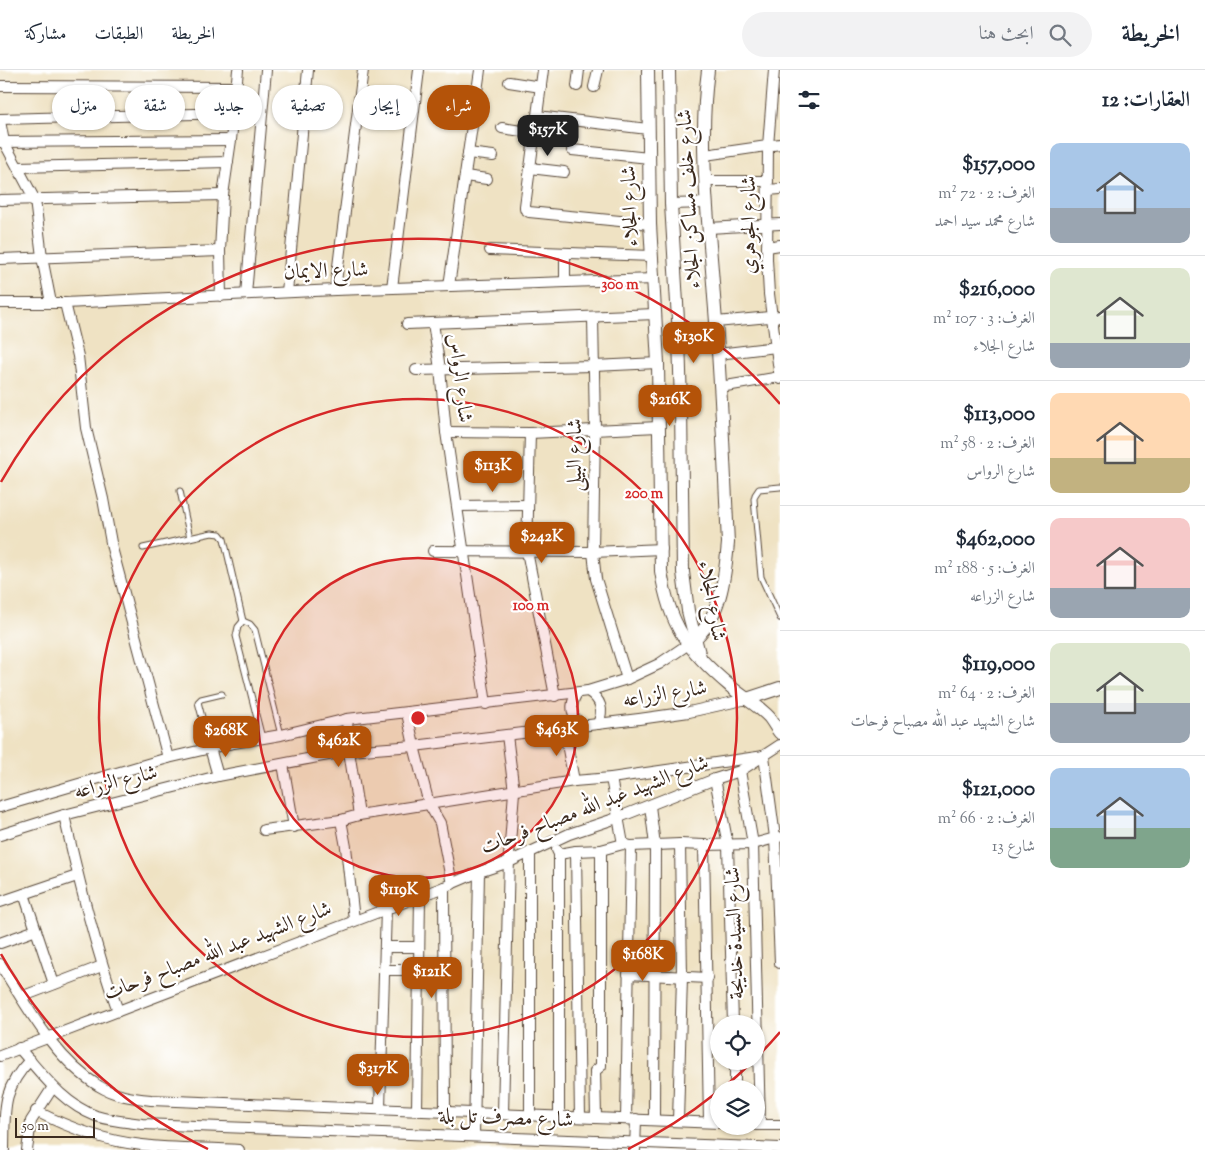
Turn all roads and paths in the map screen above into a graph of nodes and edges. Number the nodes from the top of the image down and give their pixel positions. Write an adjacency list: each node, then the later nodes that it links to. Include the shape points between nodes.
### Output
1 (238, 70): 15 (street)
2 (266, 70): 70 (street)
3 (308, 70): 68 (street)
4 (363, 70): 67 (street)
5 (419, 70): 66 (street)
6 (480, 70): 33 (street)
7 (543, 70): 19 (street)
8 (579, 70): 17 (street)
9 (598, 70): 20 (street)
10 (648, 70): 25 (street, شارع الجلاء)
11 (668, 70): 50 (street, شارع الجلاء)
12 (708, 70): 34 (street, شارع خلف مساكن الجلاء)
13 (776, 74): 31 (street, شارع الجوهري)
14 (508, 82): 19 (street)
15 (236, 85)
16 (0, 86): 18 (street)
17 (577, 86)
18 (195, 87)
19 (541, 87): 22 (street)
20 (594, 87)
21 (195, 114): 23 (street)
22 (537, 116): 25 (street); 27 (street)
23 (0, 120): 29 (street)
24 (502, 128): 27 (street)
25 (648, 128): 36 (street, شارع الجلاء)
26 (232, 130): 28 (street)
27 (534, 133): 39 (street)
28 (231, 140): 29 (street); 37 (street)
29 (2, 142): 38 (street)
30 (780, 144): 31 (street)
31 (768, 146): 34 (street); 44 (street, شارع الجوهري)
32 (572, 150): 36 (street)
33 (468, 153): 35 (street); 41 (street)
34 (705, 155): 43 (street, شارع خلف مساكن الجلاء)
35 (493, 156)
36 (649, 158): 51 (street, شارع الجلاء)
37 (228, 162): 38 (street); 46 (street)
38 (18, 167): 48 (street)
39 (530, 168): 40 (street); 51 (street, via 524,206 529,212)
40 (564, 172)
41 (465, 176): 42 (street); 65 (street)
42 (487, 179)
43 (706, 181): 44 (street); 49 (street, شارع خلف مساكن الجلاء)
44 (768, 185): 45 (street); 53 (street, شارع الجوهري)
45 (780, 189)
46 (223, 195): 48 (street); 58 (street)
47 (0, 200): 48 (street)
48 (35, 200): 61 (street)
49 (707, 203): 50 (street); 54 (street, شارع خلف مساكن الجلاء)
50 (671, 204): 92 (street, شارع الجلاء)
51 (650, 224): 60 (street, شارع الجلاء)
52 (780, 224): 53 (street)
53 (768, 225): 54 (street); 56 (street, شارع الجوهري)
54 (709, 228): 79 (street, شارع خلف مساكن الجلاء)
55 (780, 246): 56 (street)
56 (767, 247): 71 (street, شارع الجوهري)
57 (490, 250): 59 (street)
58 (220, 251): 61 (street); 72 (street)
59 (565, 253): 60 (street); 64 (street)
60 (652, 256): 63 (street, شارع الجلاء)
61 (42, 257): 62 (street); 74 (street)
62 (0, 259)
63 (654, 279): 64 (street, شارع الايمان); 76 (street, شارع الجلاء)
64 (565, 282): 65 (street, شارع الايمان)
65 (448, 286): 66 (street, شارع الايمان)
66 (392, 288): 67 (street, شارع الايمان)
67 (335, 290): 68 (street, شارع الايمان)
68 (287, 292): 70 (street, شارع الايمان)
69 (780, 292): 71 (street)
70 (246, 294): 72 (street, شارع الايمان)
71 (769, 294): 78 (street, شارع الجوهري)
72 (221, 296): 75 (street, شارع الايمان)
73 (0, 303): 74 (street, شارع الايمان)
74 (51, 303): 75 (street, شارع الايمان)
75 (65, 303): 135 (street, via 78,356 86,428 112,548)
76 (655, 314): 77 (street); 84 (street, شارع الجلاء)
77 (593, 317): 80 (street); 86 (street, شارع البيلى)
78 (776, 317): 79 (street); 82 (street, شارع الجوهري)
79 (716, 322): 83 (street, شارع خلف مساكن الجلاء)
80 (433, 323): 81 (street); 88 (street, شارع الرواس)
81 (406, 324)
82 (776, 347): 83 (street); 85 (street, شارع الجوهري)
83 (718, 354): 90 (street, شارع خلف مساكن الجلاء)
84 (658, 363): 86 (street); 91 (street, شارع الجلاء)
85 (779, 363): 89 (street, شارع الجوهري)
86 (594, 366): 88 (street); 94 (street, شارع البيلى)
87 (416, 370): 88 (street)
88 (440, 370): 95 (street, شارع الرواس)
89 (780, 378): 90 (street)
90 (720, 387): 112 (street, شارع خلف مساكن الجلاء, via 728,543 726,566 716,607 704,630)
91 (658, 406): 92 (street, via 670,413); 93 (street, شارع الجلاء)
92 (681, 406): 98 (street, شارع الجلاء)
93 (658, 427): 94 (street); 97 (street, شارع الجلاء)
94 (595, 429): 96 (street); 109 (street, شارع البيلى)
95 (446, 432): 96 (street); 102 (street, شارع الرواس)
96 (530, 433): 101 (street)
97 (659, 452): 98 (street, via 670,445); 105 (street, شارع الجلاء)
98 (682, 452): 112 (street, شارع الجلاء, via 683,572)
99 (780, 487): 110 (lane, via 759,489 754,499 761,577)
100 (180, 491): 103 (lane)
101 (528, 505): 102 (street); 107 (street)
102 (458, 506): 108 (street, شارع الرواس)
103 (190, 538): 104 (lane); 111 (lane, via 216,533 223,536)
104 (143, 548)
105 (662, 549): 109 (street); 112 (street, شارع الجلاء, via 664,588 676,625)
106 (434, 551): 108 (street)
107 (526, 551): 108 (street); 109 (street); 118 (street)
108 (464, 552): 120 (street, شارع الرواس)
109 (593, 552): 113 (street, شارع البيلى, via 599,594)
110 (780, 618)
111 (243, 621): 127 (lane, via 255,630); 129 (lane, via 236,636)
112 (692, 641): 113 (street, شارع الزراعه, via 659,664); 119 (street, شارع الجلاء, via 701,660)
113 (627, 679): 115 (street, شارع الزراعه)
114 (780, 688): 119 (street)
115 (588, 691): 116 (street, شارع الزراعه); 123 (street, via 601,705 602,715)
116 (577, 693): 118 (street, شارع الزراعه); 124 (street, via 571,711)
117 (222, 694): 132 (lane, via 198,702)
118 (555, 696): 120 (street, شارع الزراعه)
119 (746, 699): 123 (street, شارع الزراعه, via 689,712); 126 (street, شارع الجلاء, via 769,717)
120 (486, 704): 121 (street, شارع الزراعه)
121 (408, 714): 122 (street, شارع الزراعه); 131 (street)
122 (347, 719): 127 (street, شارع الزراعه); 133 (street)
123 (598, 724): 124 (street, شارع الزراعه)
124 (582, 726): 125 (street, شارع الزراعه)
125 (564, 728): 128 (street, شارع الزراعه); 141 (street)
126 (780, 733)
127 (281, 734): 129 (street, شارع الزراعه)
128 (507, 735): 131 (street, شارع الزراعه); 142 (street)
129 (262, 738): 132 (street, شارع الزراعه)
130 (780, 745): 134 (street, شارع الشهيد عبد الله مصباح فرحات)
131 (414, 746): 133 (street, شارع الزراعه); 143 (street)
132 (210, 748): 135 (street, شارع الزراعه); 138 (street)
133 (349, 751): 136 (street, شارع الزراعه); 147 (street)
134 (764, 756): 137 (street, شارع الشهيد عبد الله مصباح فرحات); 139 (street); 153 (street)
135 (168, 758): 145 (street, شارع الزراعه)
136 (284, 764): 138 (street, شارع الزراعه); 150 (street)
137 (740, 771): 140 (street, شارع الشهيد عبد الله مصباح فرحات); 156 (street, شارع السيدة خديجة)
138 (218, 776): 146 (street, شارع الزراعه)
139 (611, 778): 141 (street); 148 (street)
140 (715, 779): 144 (street, شارع الشهيد عبد الله مصباح فرحات); 160 (street)
141 (574, 781): 142 (street)
142 (514, 792): 143 (street); 165 (street)
143 (429, 804): 147 (street); 168 (street, via 440,823)
144 (650, 806): 148 (street, شارع الشهيد عبد الله مصباح فرحات); 158 (street)
145 (0, 807)
146 (64, 815): 152 (street, شارع الزراعه); 167 (street)
147 (359, 815): 149 (street)
148 (617, 818): 154 (street, شارع الشهيد عبد الله مصباح فرحات); 157 (street)
149 (341, 820): 150 (street); 173 (street)
150 (294, 826): 151 (street)
151 (264, 830)
152 (0, 835)
153 (777, 837): 156 (street); 178 (street)
154 (552, 843): 163 (street, شارع الشهيد عبد الله مصباح فرحات); 164 (street)
155 (680, 844): 158 (street); 159 (street); 185 (street)
156 (753, 844): 160 (street); 196 (street, شارع السيدة خديجة)
157 (627, 845): 158 (street); 161 (street); 183 (street)
158 (655, 845): 184 (street)
159 (704, 845): 160 (street); 186 (street)
160 (728, 845): 190 (street)
161 (601, 850): 162 (street); 207 (street, via 600,1066 595,1071)
162 (576, 851): 164 (street); 206 (street)
163 (530, 852): 165 (street, شارع الشهيد عبد الله مصباح فرحات); 204 (street)
164 (559, 854): 205 (street)
165 (510, 862): 166 (street, شارع الشهيد عبد الله مصباح فرحات); 203 (street)
166 (479, 872): 168 (street, شارع الشهيد عبد الله مصباح فرحات); 202 (street)
167 (78, 876): 169 (street); 180 (street)
168 (448, 886): 170 (street, شارع الشهيد عبد الله مصباح فرحات); 201 (street)
169 (24, 894): 171 (street); 174 (street)
170 (420, 896): 172 (street, شارع الشهيد عبد الله مصباح فرحات); 177 (street)
171 (0, 902)
172 (386, 909): 173 (street, شارع الشهيد عبد الله مصباح فرحات); 176 (street)
173 (354, 920): 189 (street, شارع الشهيد عبد الله مصباح فرحات)
174 (36, 930): 175 (street); 187 (street)
175 (0, 943)
176 (385, 947): 177 (street); 181 (street)
177 (419, 947): 182 (street)
178 (780, 963)
179 (0, 964): 188 (street, شارع مصرف تل بلة)
180 (102, 966): 187 (street); 189 (street)
181 (384, 970): 182 (street); 198 (street)
182 (419, 970): 199 (street)
183 (628, 974): 184 (street); 208 (street)
184 (656, 975): 185 (street); 209 (street)
185 (682, 977): 186 (street); 210 (street)
186 (708, 978): 195 (street)
187 (54, 984): 188 (street)
188 (21, 997): 191 (street, شارع مصرف تل بلة)
189 (118, 1011): 191 (street, شارع الشهيد عبد الله مصباح فرحات)
190 (733, 1015)
191 (48, 1037): 192 (street, شارع الشهيد عبد الله مصباح فرحات); 198 (street, شارع مصرف تل بلة, via 78,1072 100,1087 125,1097)
192 (19, 1048): 193 (street, شارع الشهيد عبد الله مصباح فرحات); 194 (street, شارع مصرف تل بلة)
193 (0, 1056)
194 (30, 1060): 197 (street, شارع مصرف تل بلة); 218 (street, via 10,1086)
195 (712, 1080)
196 (757, 1080)
197 (53, 1087): 200 (street); 214 (street, شارع مصرف تل بلة, via 65,1099 96,1116 142,1124)
198 (380, 1108): 199 (street, شارع مصرف تل بلة)
199 (417, 1110): 201 (street, شارع مصرف تل بلة)
200 (36, 1111): 219 (street, via 31,1121); 220 (street, via 60,1123 114,1140 168,1148)
201 (445, 1111): 202 (street, شارع مصرف تل بلة)
202 (475, 1113): 203 (street, شارع مصرف تل بلة); 214 (street)
203 (503, 1114): 204 (street, شارع مصرف تل بلة)
204 (530, 1115): 205 (street, شارع مصرف تل بلة)
205 (559, 1116): 206 (street, شارع مصرف تل بلة)
206 (580, 1117): 207 (street, شارع مصرف تل بلة)
207 (596, 1117): 208 (street, شارع مصرف تل بلة)
208 (631, 1119): 209 (street, شارع مصرف تل بلة); 215 (street)
209 (654, 1119): 210 (street, شارع مصرف تل بلة)
210 (678, 1121): 211 (street, شارع مصرف تل بلة)
211 (710, 1122)
212 (765, 1125): 213 (street)
213 (780, 1125)
214 (474, 1136): 215 (street, شارع مصرف تل بلة)
215 (635, 1146): 216 (street, شارع مصرف تل بلة)
216 (749, 1148): 217 (street, شارع مصرف تل بلة)
217 (780, 1148)
218 (4, 1150)
219 (27, 1150)
220 (238, 1150)

